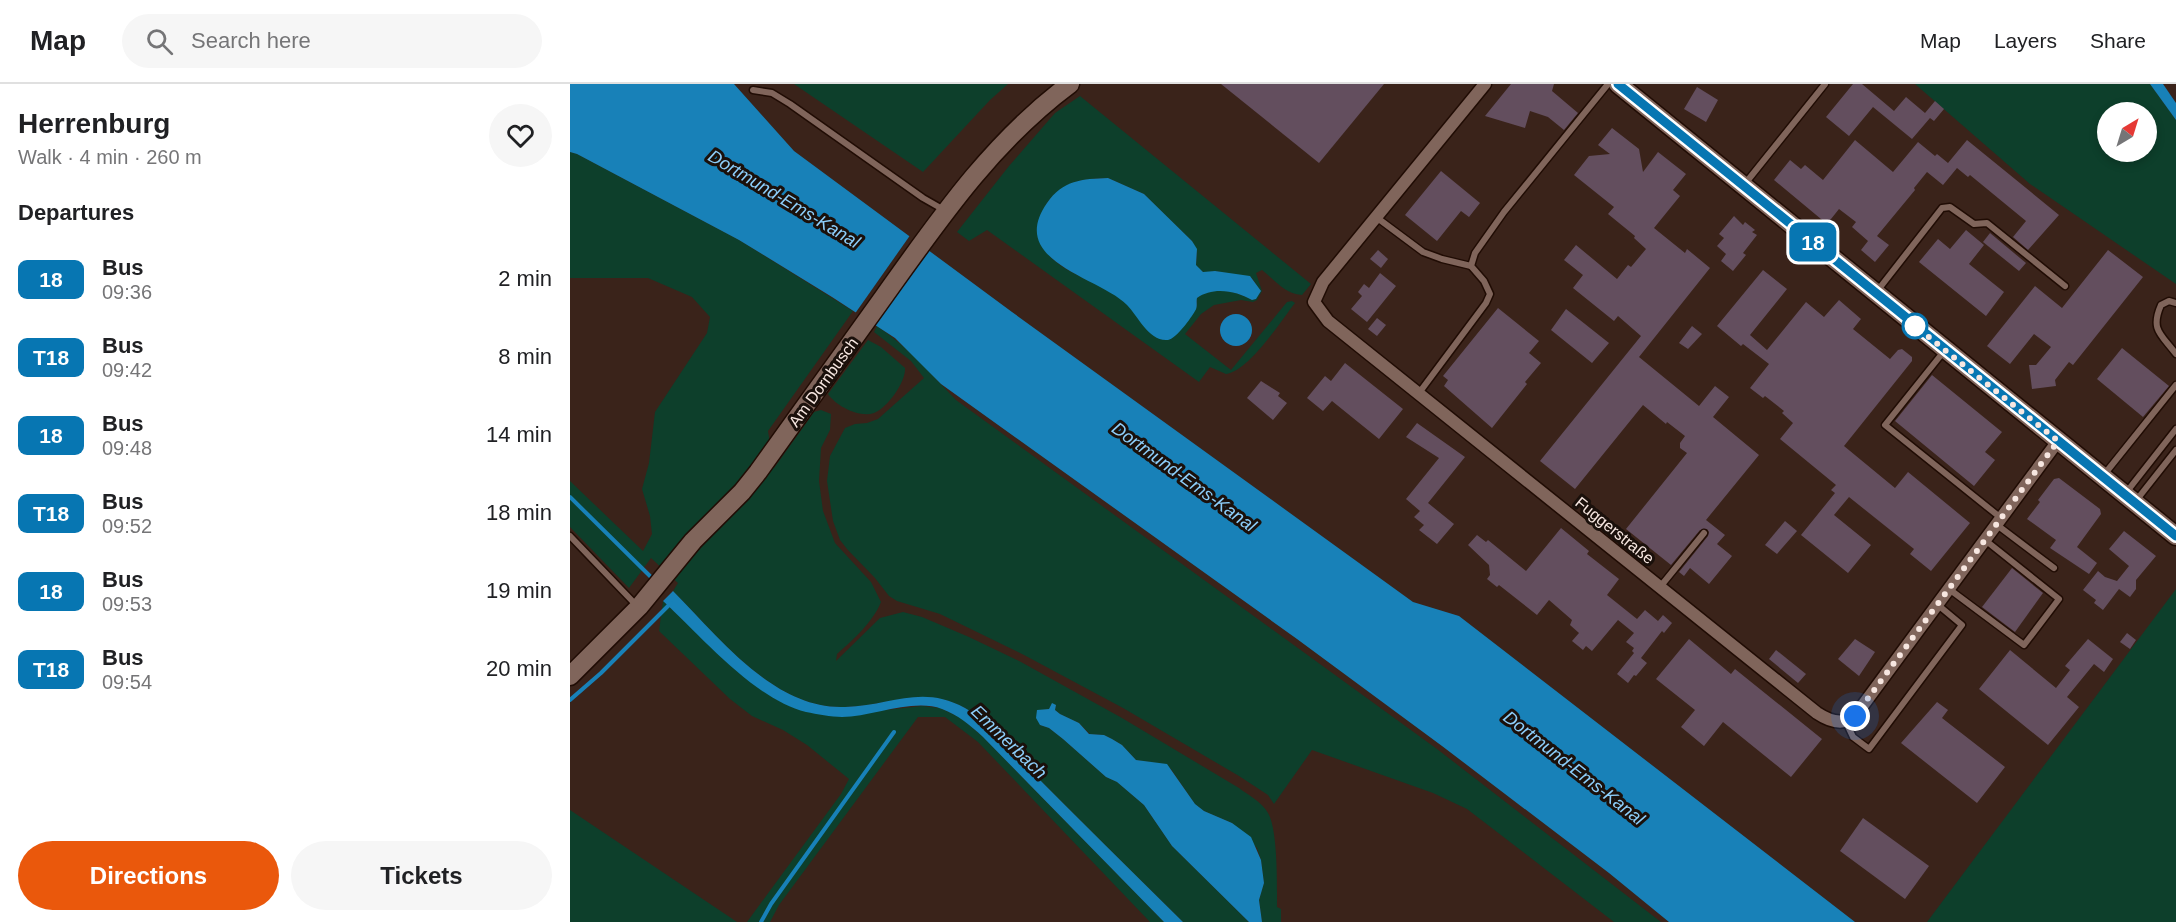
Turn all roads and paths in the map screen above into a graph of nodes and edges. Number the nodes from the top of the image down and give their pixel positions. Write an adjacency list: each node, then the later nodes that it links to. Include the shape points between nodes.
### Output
1 (1070, 84): 8 (street, Am Dornbusch, via 1010,134)
2 (1485, 84): 9 (street, Fuggerstraße)
3 (1608, 84): 10 (lane, via 1504,212 1475,253)
4 (1618, 84): 7 (street)
5 (1825, 84): 7 (lane)
6 (753, 90): 8 (lane, via 772,93 790,104)
7 (1744, 186): 12 (street)
8 (945, 211): 31 (street, Am Dornbusch, via 758,472)
9 (1377, 217): 10 (lane, via 1423,252); 17 (street, Fuggerstraße, via 1323,282 1314,303 1328,321)
10 (1471, 266): 17 (lane, via 1490,294)
11 (2065, 286): 12 (lane, via 1987,223 1974,224 1950,207 1942,208)
12 (1876, 293): 14 (street)
13 (2176, 303): 15 (lane, via 2161,305 2155,323)
14 (1945, 350): 19 (street); 23 (lane, via 1885,425)
15 (2176, 354)
16 (2176, 385): 21 (lane)
17 (1418, 393): 29 (street, Fuggerstraße)
18 (2176, 429): 22 (lane)
19 (2058, 441): 21 (street); 23 (street)
20 (2176, 450): 22 (lane)
21 (2103, 477): 22 (street)
22 (2130, 499): 26 (street)
23 (1999, 521): 27 (street); 28 (lane)
24 (1704, 533): 29 (lane)
25 (570, 536): 31 (lane)
26 (2176, 536)
27 (1985, 540): 30 (street); 30 (lane, via 2058,599 2024,645)
28 (2054, 568)
29 (1660, 588): 34 (street, Fuggerstraße, via 1817,713 1828,720)
30 (1949, 589): 32 (street)
31 (641, 604): 33 (street, Am Dornbusch)
32 (1938, 605): 34 (street, via 1867,702); 34 (lane, via 1962,625 1869,749 1853,737)
33 (570, 676)
34 (1846, 722)

